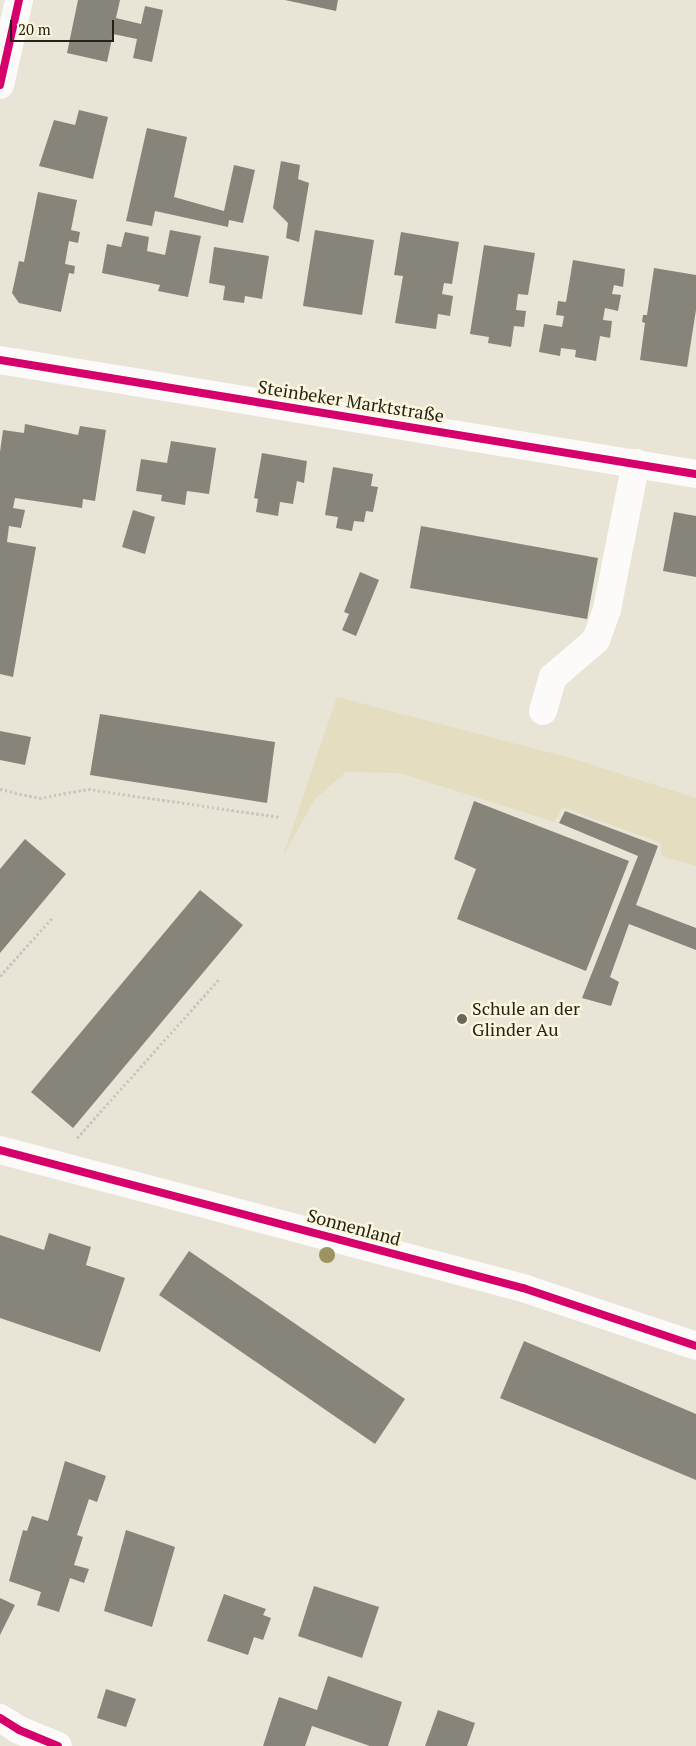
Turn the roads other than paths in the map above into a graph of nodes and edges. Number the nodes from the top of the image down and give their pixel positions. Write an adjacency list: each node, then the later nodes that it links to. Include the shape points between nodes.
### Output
1 (19, 0): 2 (street)
2 (6, 30): 3 (street)
3 (0, 85)
4 (0, 360): 5 (street, Steinbeker Marktstraße)
5 (636, 463): 6 (street, Steinbeker Marktstraße); 7 (street, via 607,609 596,640 553,677)
6 (696, 474)
7 (543, 711)
8 (0, 1150): 9 (street, Sonnenland, via 523,1288)
9 (696, 1346)
10 (0, 1718): 11 (street, via 19,1730)
11 (58, 1746)

